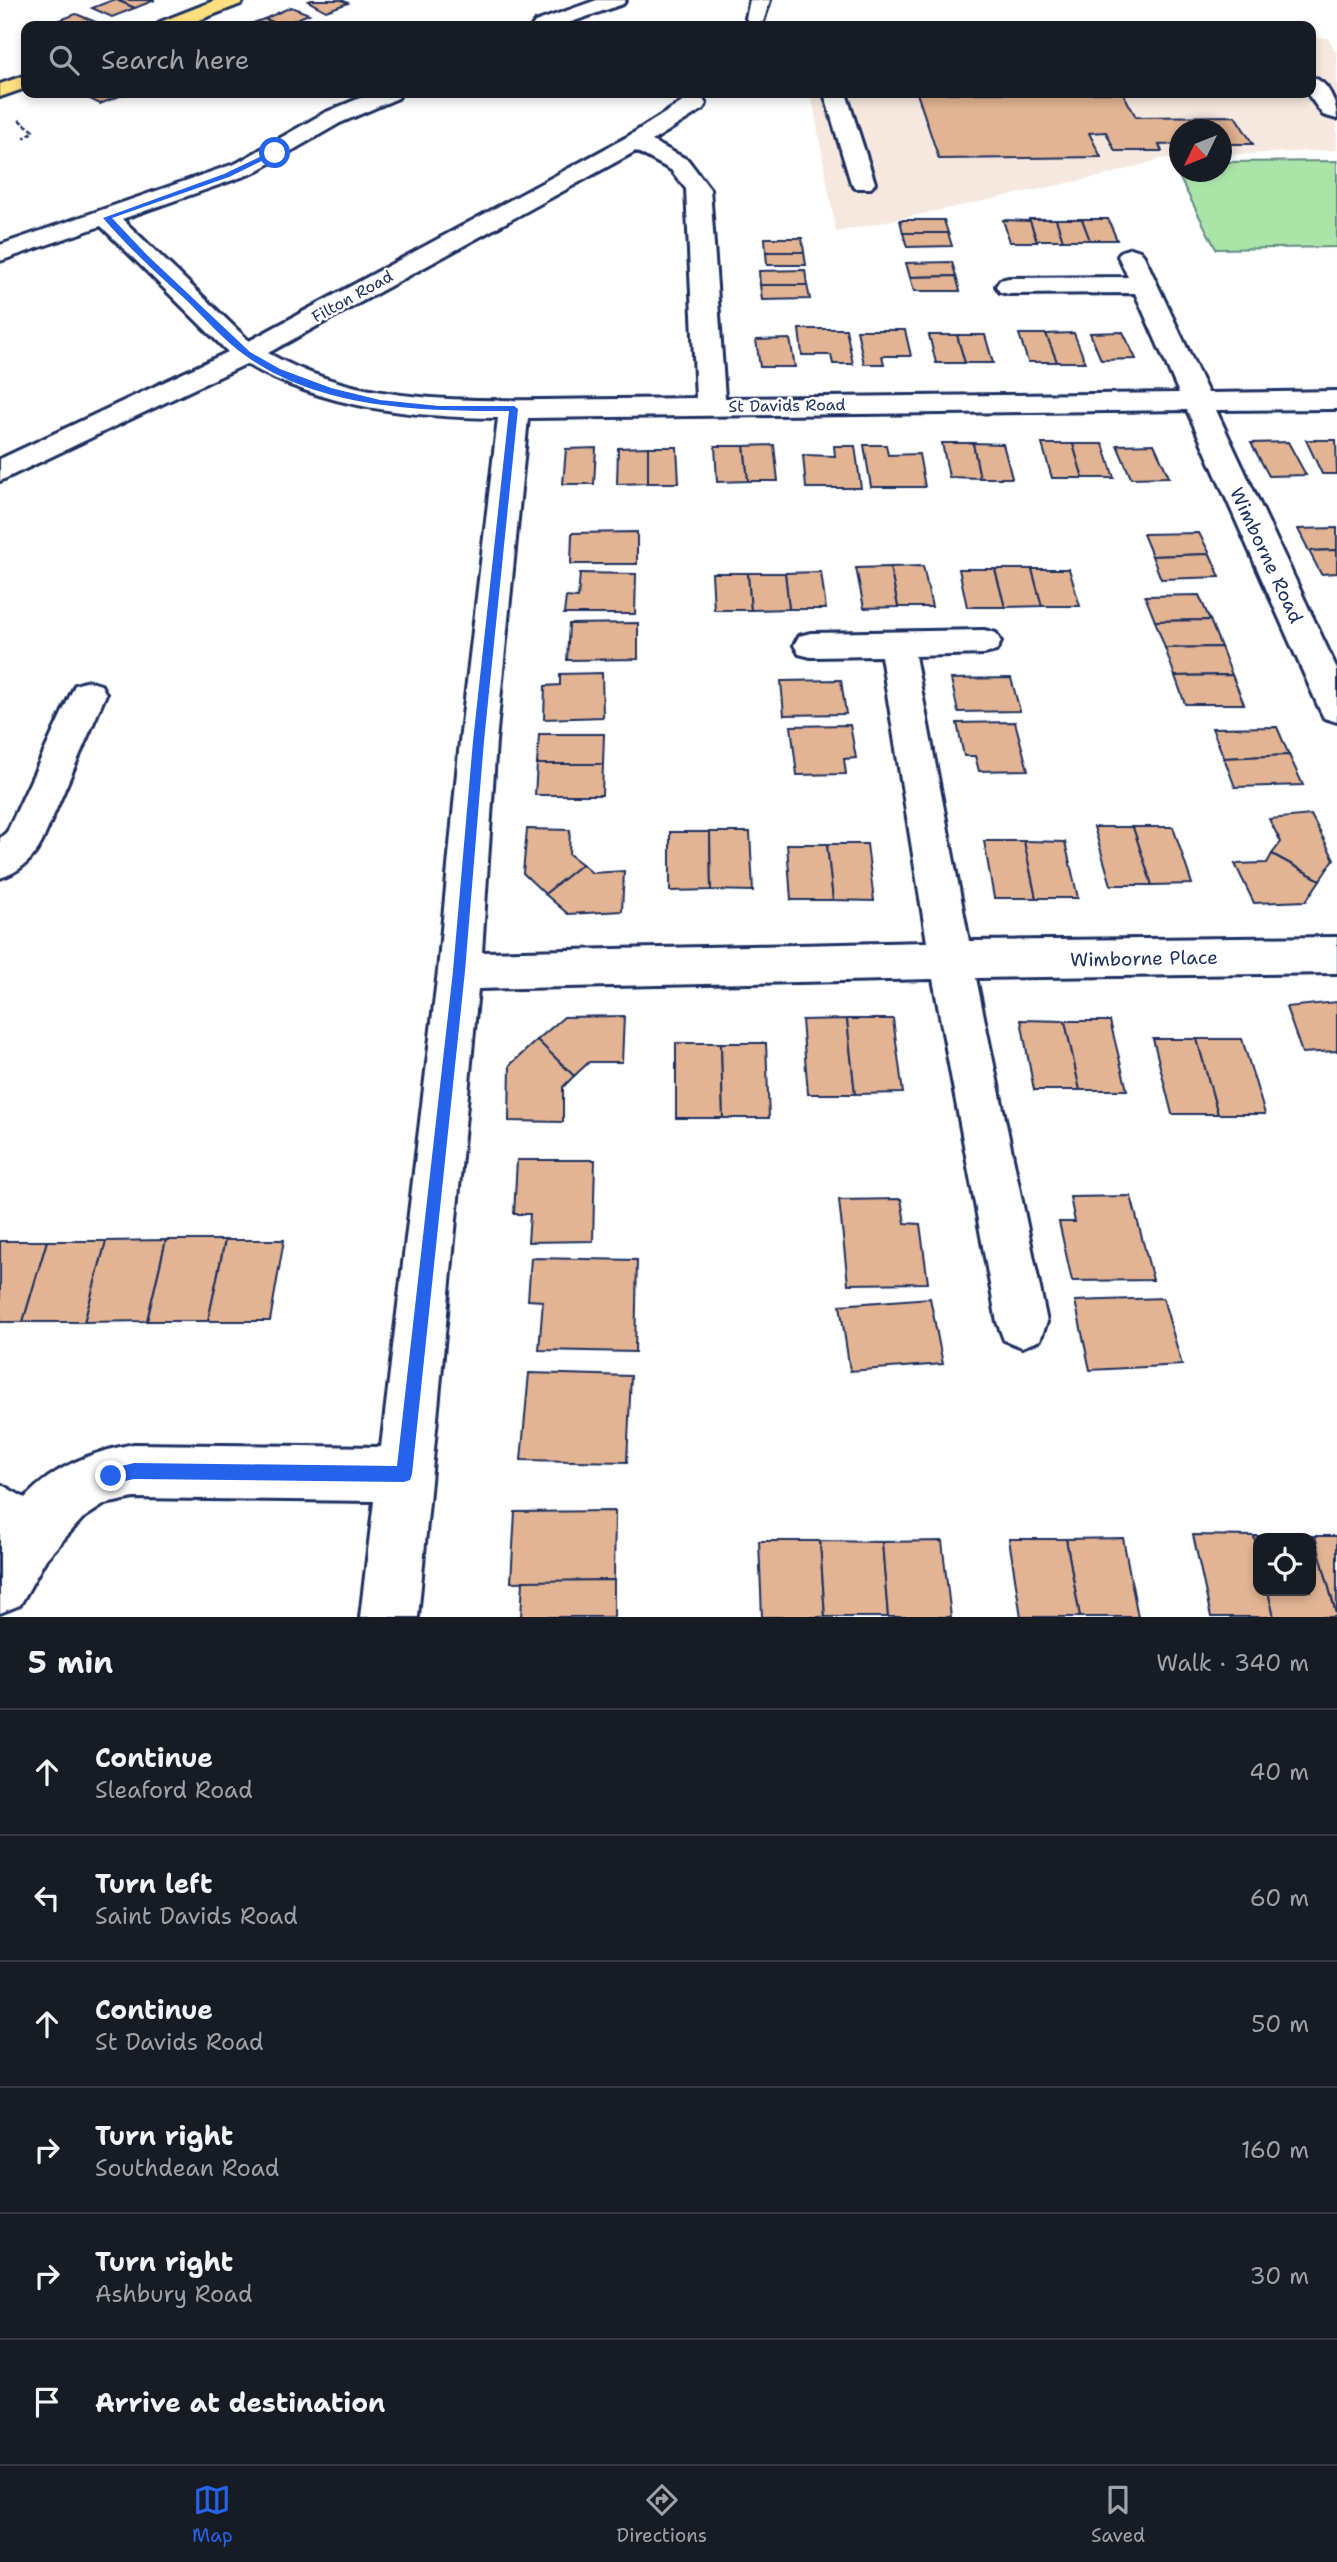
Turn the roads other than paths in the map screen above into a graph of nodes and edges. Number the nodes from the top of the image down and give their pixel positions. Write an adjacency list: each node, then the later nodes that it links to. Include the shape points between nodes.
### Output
1 (234, 0): 3 (main road)
2 (616, 0): 4 (street)
3 (180, 21)
4 (556, 21)
5 (21, 83): 7 (main road)
6 (1316, 90): 11 (street)
7 (0, 92)
8 (379, 98): 14 (street, via 323,123 245,168)
9 (837, 98): 13 (street)
10 (695, 104): 12 (street, Filton Road)
11 (1337, 112)
12 (635, 142): 19 (street, Filton Road); 22 (street, via 681,165 698,189)
13 (863, 183)
14 (107, 218): 15 (street); 19 (street, St Davids Road)
15 (0, 253)
16 (1130, 256): 17 (street, Wimborne Road)
17 (1143, 285): 18 (street); 21 (street, Wimborne Road)
18 (1009, 286)
19 (247, 353): 23 (street, St Davids Road, via 310,384 380,403); 24 (street, Filton Road)
20 (1337, 400): 21 (street, St Davids Road)
21 (1197, 402): 22 (street, St Davids Road); 29 (street, Wimborne Road)
22 (711, 406): 23 (street, St Davids Road)
23 (514, 409): 33 (street)
24 (0, 471)
25 (984, 642): 26 (street)
26 (896, 643): 27 (street); 32 (street)
27 (811, 645)
28 (88, 694): 30 (street, via 22,842)
29 (1337, 708)
30 (0, 862)
31 (1337, 955): 32 (street, Wimborne Place)
32 (951, 961): 33 (street, Wimborne Place); 34 (street)
33 (459, 971): 35 (street)
34 (1023, 1322)
35 (404, 1474): 36 (street, via 134,1471 92,1481); 38 (street)
36 (14, 1525): 37 (street)
37 (0, 1585)
38 (389, 1617)

